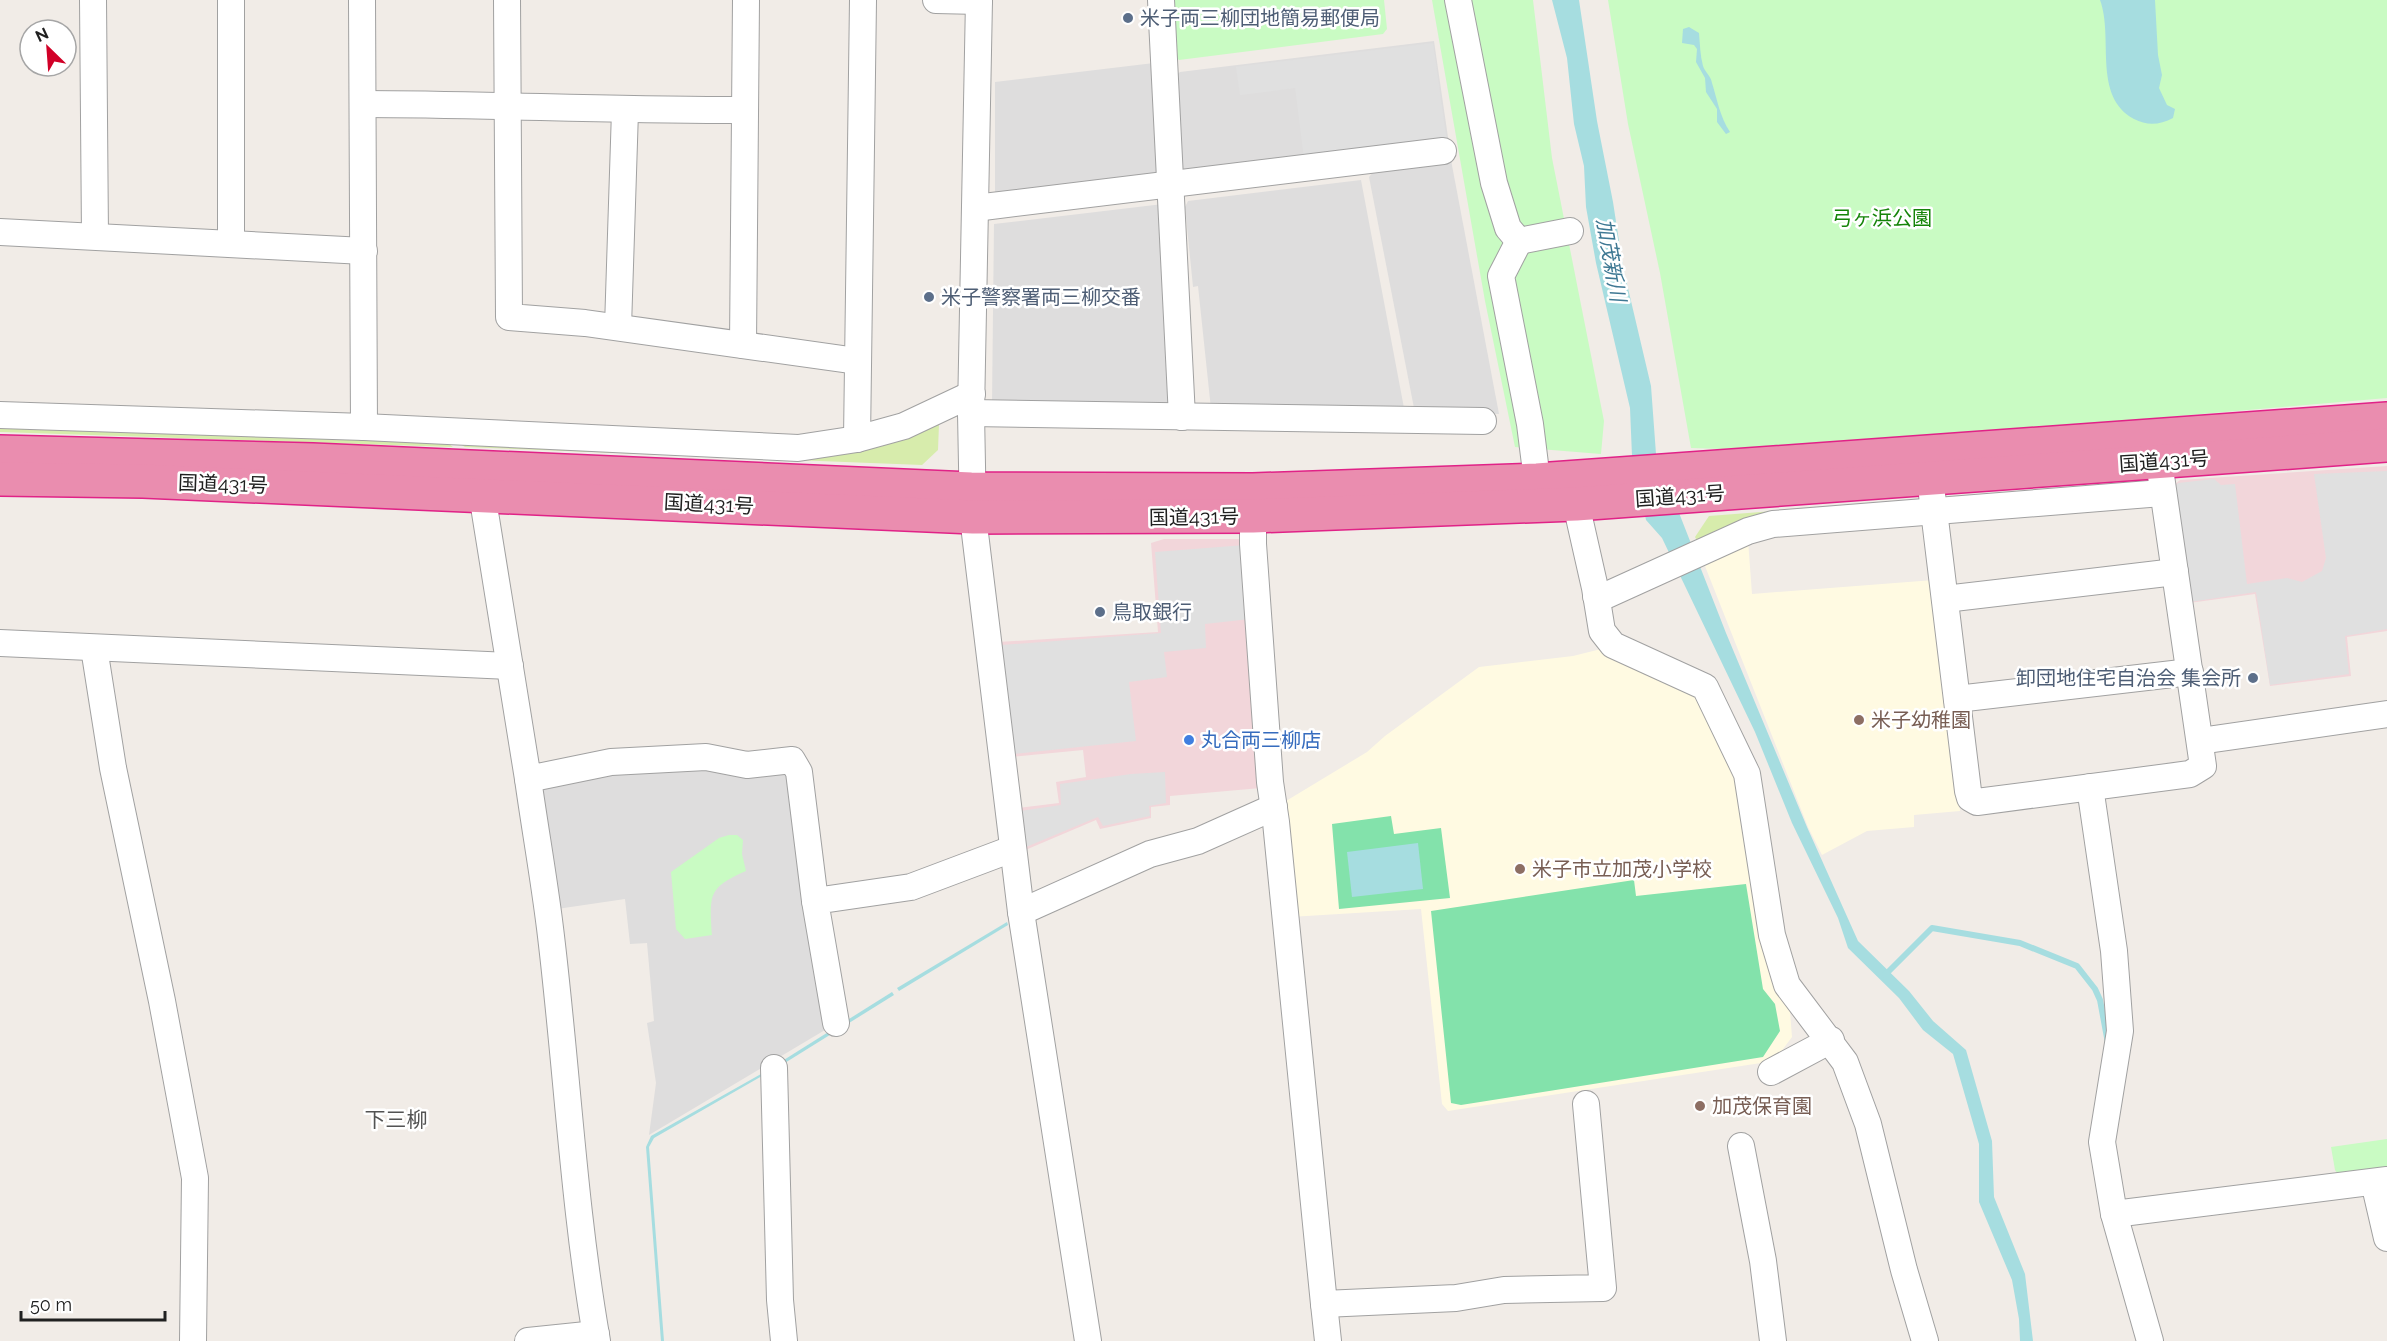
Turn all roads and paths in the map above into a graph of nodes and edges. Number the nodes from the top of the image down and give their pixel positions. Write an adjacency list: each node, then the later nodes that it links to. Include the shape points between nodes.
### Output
1 (93, 0): 20 (street)
2 (231, 0): 22 (street)
3 (362, 0): 11 (street)
4 (507, 0): 12 (street)
5 (746, 0): 13 (street)
6 (863, 0): 26 (street)
7 (936, 0): 8 (street)
8 (979, 0): 17 (street)
9 (1161, 0): 16 (street)
10 (1458, 0): 21 (street, via 1494,183 1508,228)
11 (363, 104): 12 (street); 23 (street)
12 (507, 104): 14 (street); 24 (street, via 509,317)
13 (744, 110): 14 (street); 25 (street)
14 (625, 111): 24 (street)
15 (1443, 151): 16 (street)
16 (1171, 185): 17 (street); 29 (street)
17 (975, 208): 27 (street)
18 (1570, 231): 21 (street)
19 (0, 232): 20 (street)
20 (95, 236): 22 (street)
21 (1519, 241): 39 (street, via 1501,276)
22 (231, 244): 23 (street)
23 (364, 251): 32 (street)
24 (618, 327): 25 (street)
25 (743, 345): 26 (street)
26 (857, 361): 33 (street)
27 (971, 404): 29 (street); 33 (street); 43 (street)
28 (0, 415): 32 (street)
29 (1182, 417): 31 (street)
30 (2387, 419): 40 (highway, 国道431号)
31 (1483, 421)
32 (364, 427): 33 (street, via 798,448)
33 (857, 439)
34 (2387, 445): 36 (highway, 国道431号)
35 (0, 452): 43 (highway, 国道431号, via 313,460)
36 (2160, 477): 37 (highway, 国道431号); 44 (street); 46 (street)
37 (1930, 478): 40 (highway, 国道431号); 44 (street)
38 (0, 479): 41 (highway, 国道431号)
39 (1538, 480): 42 (highway, 国道431号); 43 (highway, 国道431号)
40 (1709, 482): 42 (highway, 国道431号)
41 (482, 494): 43 (highway, 国道431号); 51 (street)
42 (1592, 494): 45 (highway, 国道431号); 47 (street)
43 (972, 503): 45 (highway, 国道431号); 59 (street)
44 (1933, 511): 47 (street, via 1762,526 1607,595); 48 (street)
45 (1253, 516): 58 (street)
46 (2175, 572): 48 (street); 52 (street)
47 (1596, 596): 63 (street, via 1602,631 1613,645 1705,687 1747,774 1772,935 1787,985)
48 (1945, 599): 53 (street)
49 (0, 643): 50 (street)
50 (94, 648): 51 (street); 73 (street, via 113,768 195,1178)
51 (510, 666): 56 (street)
52 (2190, 672): 53 (street); 55 (street)
53 (1958, 699): 57 (street, via 1968,791 1974,801)
54 (2387, 714): 55 (street)
55 (2200, 741): 57 (street, via 2203,766 2194,773)
56 (528, 779): 60 (street, via 611,762 706,757 747,765 792,760 799,772); 72 (street, via 550,928 569,1125)
57 (2090, 787): 69 (street, via 2114,951 2121,1031 2102,1142)
58 (1274, 807): 61 (street, via 1198,841 1150,854); 71 (street)
59 (1012, 849): 60 (street, via 911,887); 61 (street)
60 (815, 901): 62 (street)
61 (1021, 912): 76 (street)
62 (836, 1023)
63 (1831, 1040): 65 (street); 79 (street, via 1845,1062 1868,1124)
64 (774, 1068): 75 (street)
65 (1770, 1072)
66 (1586, 1104): 71 (street, via 1603,1288 1504,1290 1456,1298)
67 (1741, 1146): 78 (street)
68 (2380, 1181): 69 (street); 70 (street)
69 (2114, 1214): 80 (street)
70 (2387, 1238)
71 (1324, 1304): 77 (street)
72 (597, 1338): 74 (street)
73 (193, 1341)
74 (528, 1341)
75 (784, 1341)
76 (1088, 1341)
77 (1328, 1341)
78 (1773, 1341)
79 (1925, 1341)
80 (2150, 1341)

